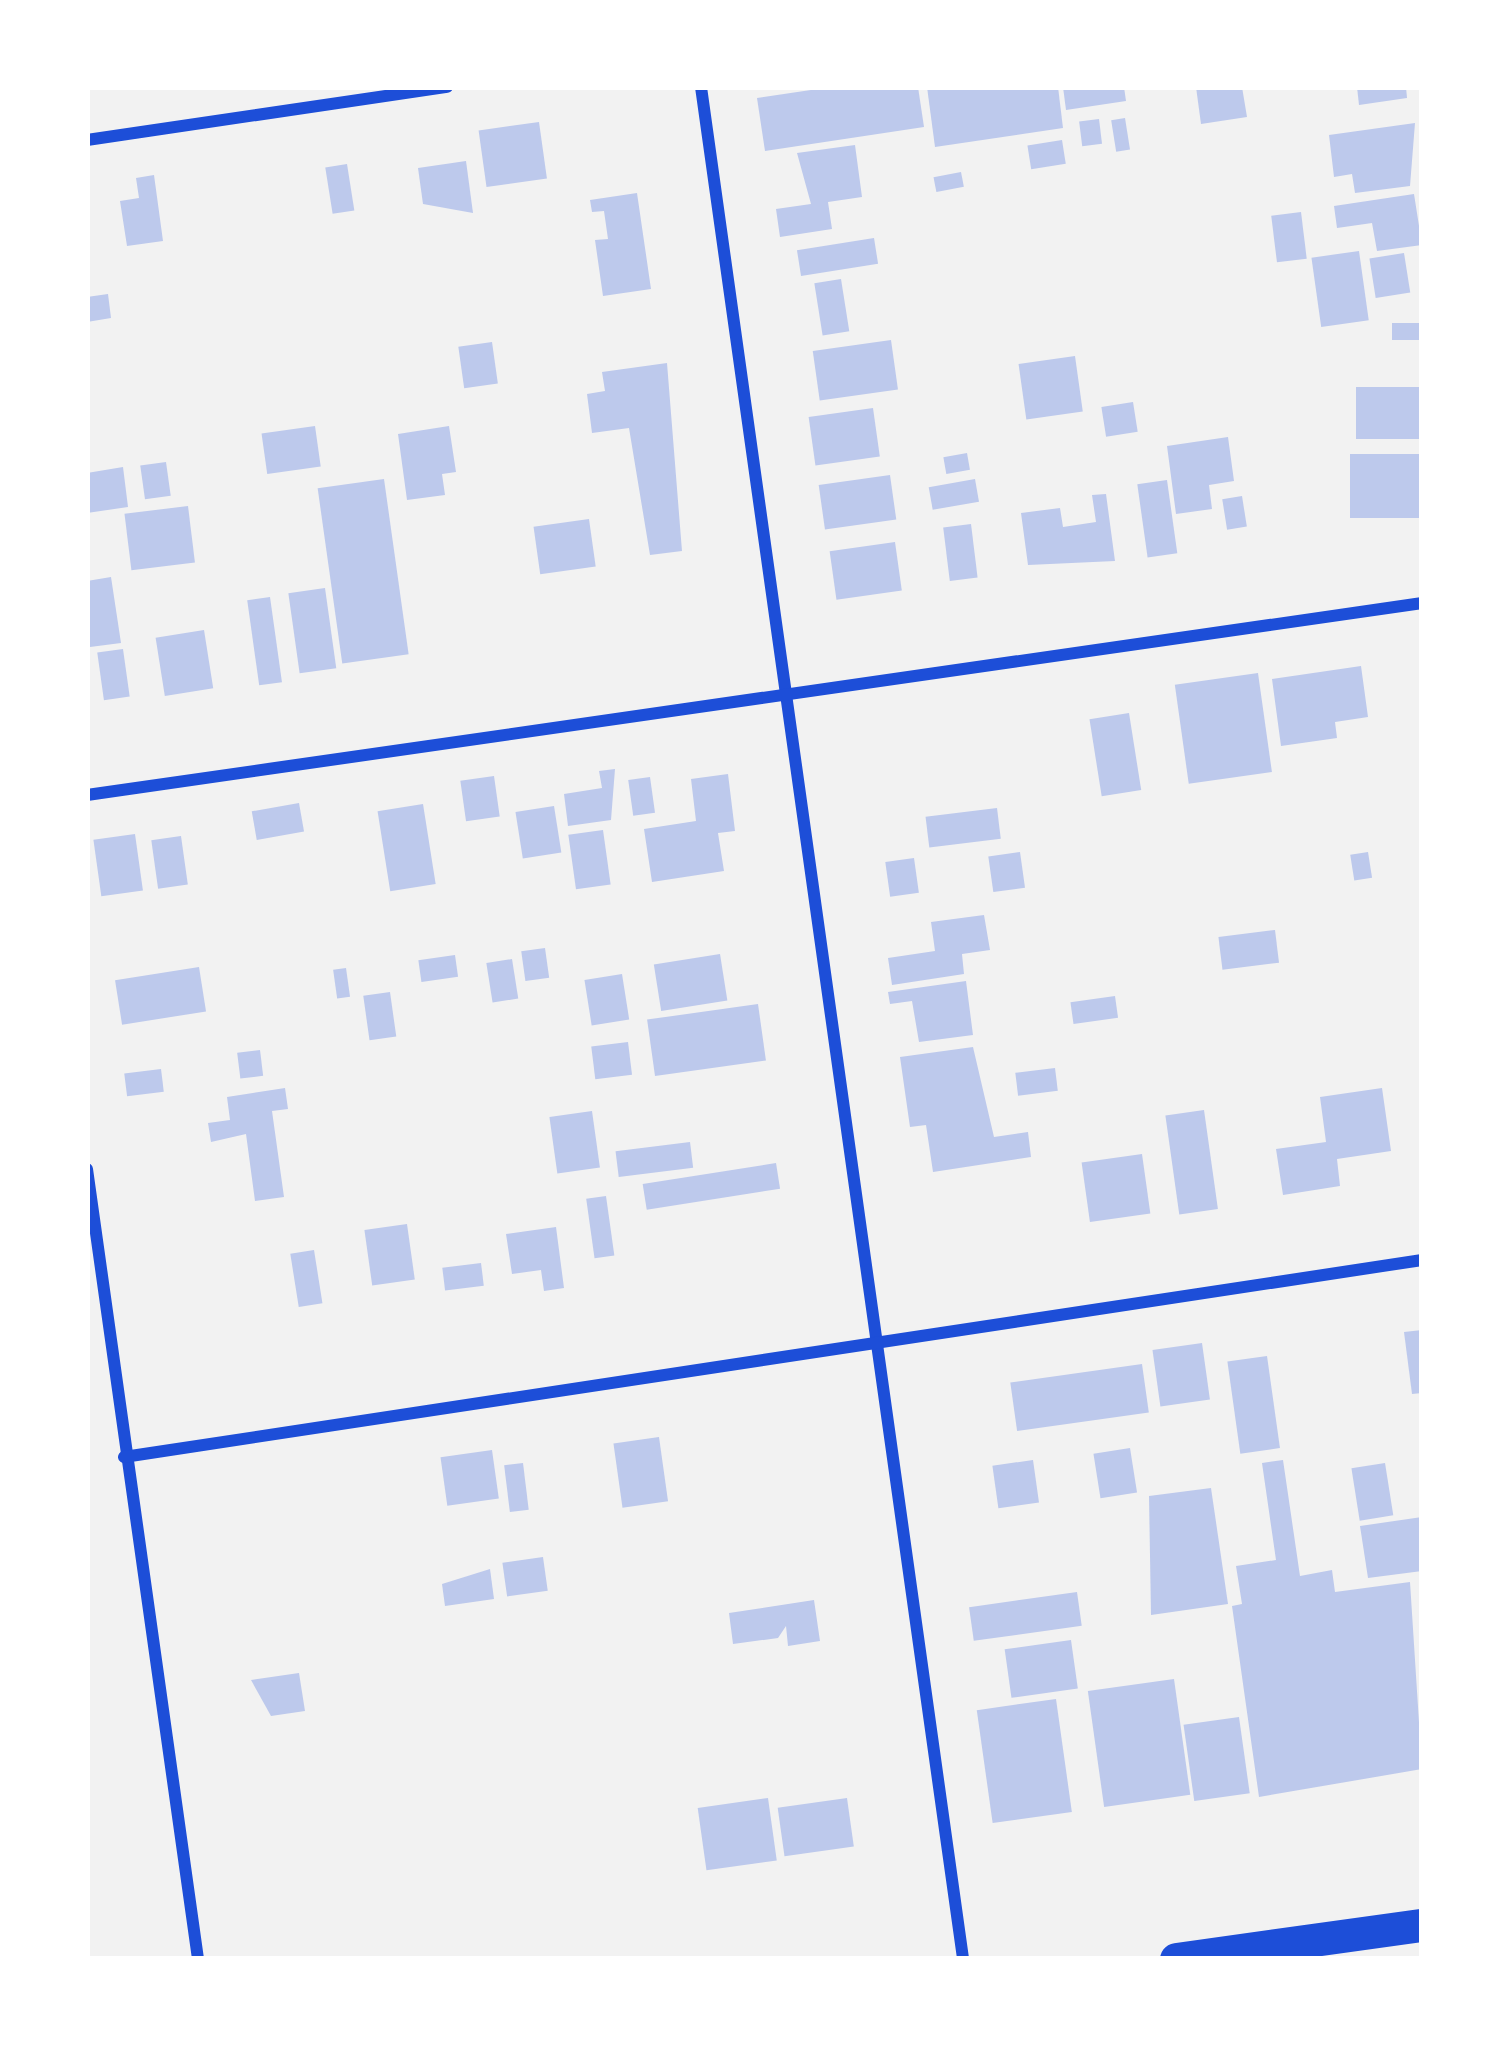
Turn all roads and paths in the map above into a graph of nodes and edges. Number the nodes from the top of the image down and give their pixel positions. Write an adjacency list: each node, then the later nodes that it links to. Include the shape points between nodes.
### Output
1 (447, 87): 3 (street)
2 (701, 87): 5 (street)
3 (87, 140)
4 (1422, 603): 5 (street)
5 (787, 699): 6 (street); 9 (street)
6 (87, 795)
7 (87, 1169): 10 (street)
8 (1422, 1260): 9 (street)
9 (877, 1344): 10 (street); 13 (street)
10 (124, 1457): 12 (street)
11 (1422, 1925): 14 (highway)
12 (198, 1959)
13 (963, 1959)
14 (1176, 1959)

